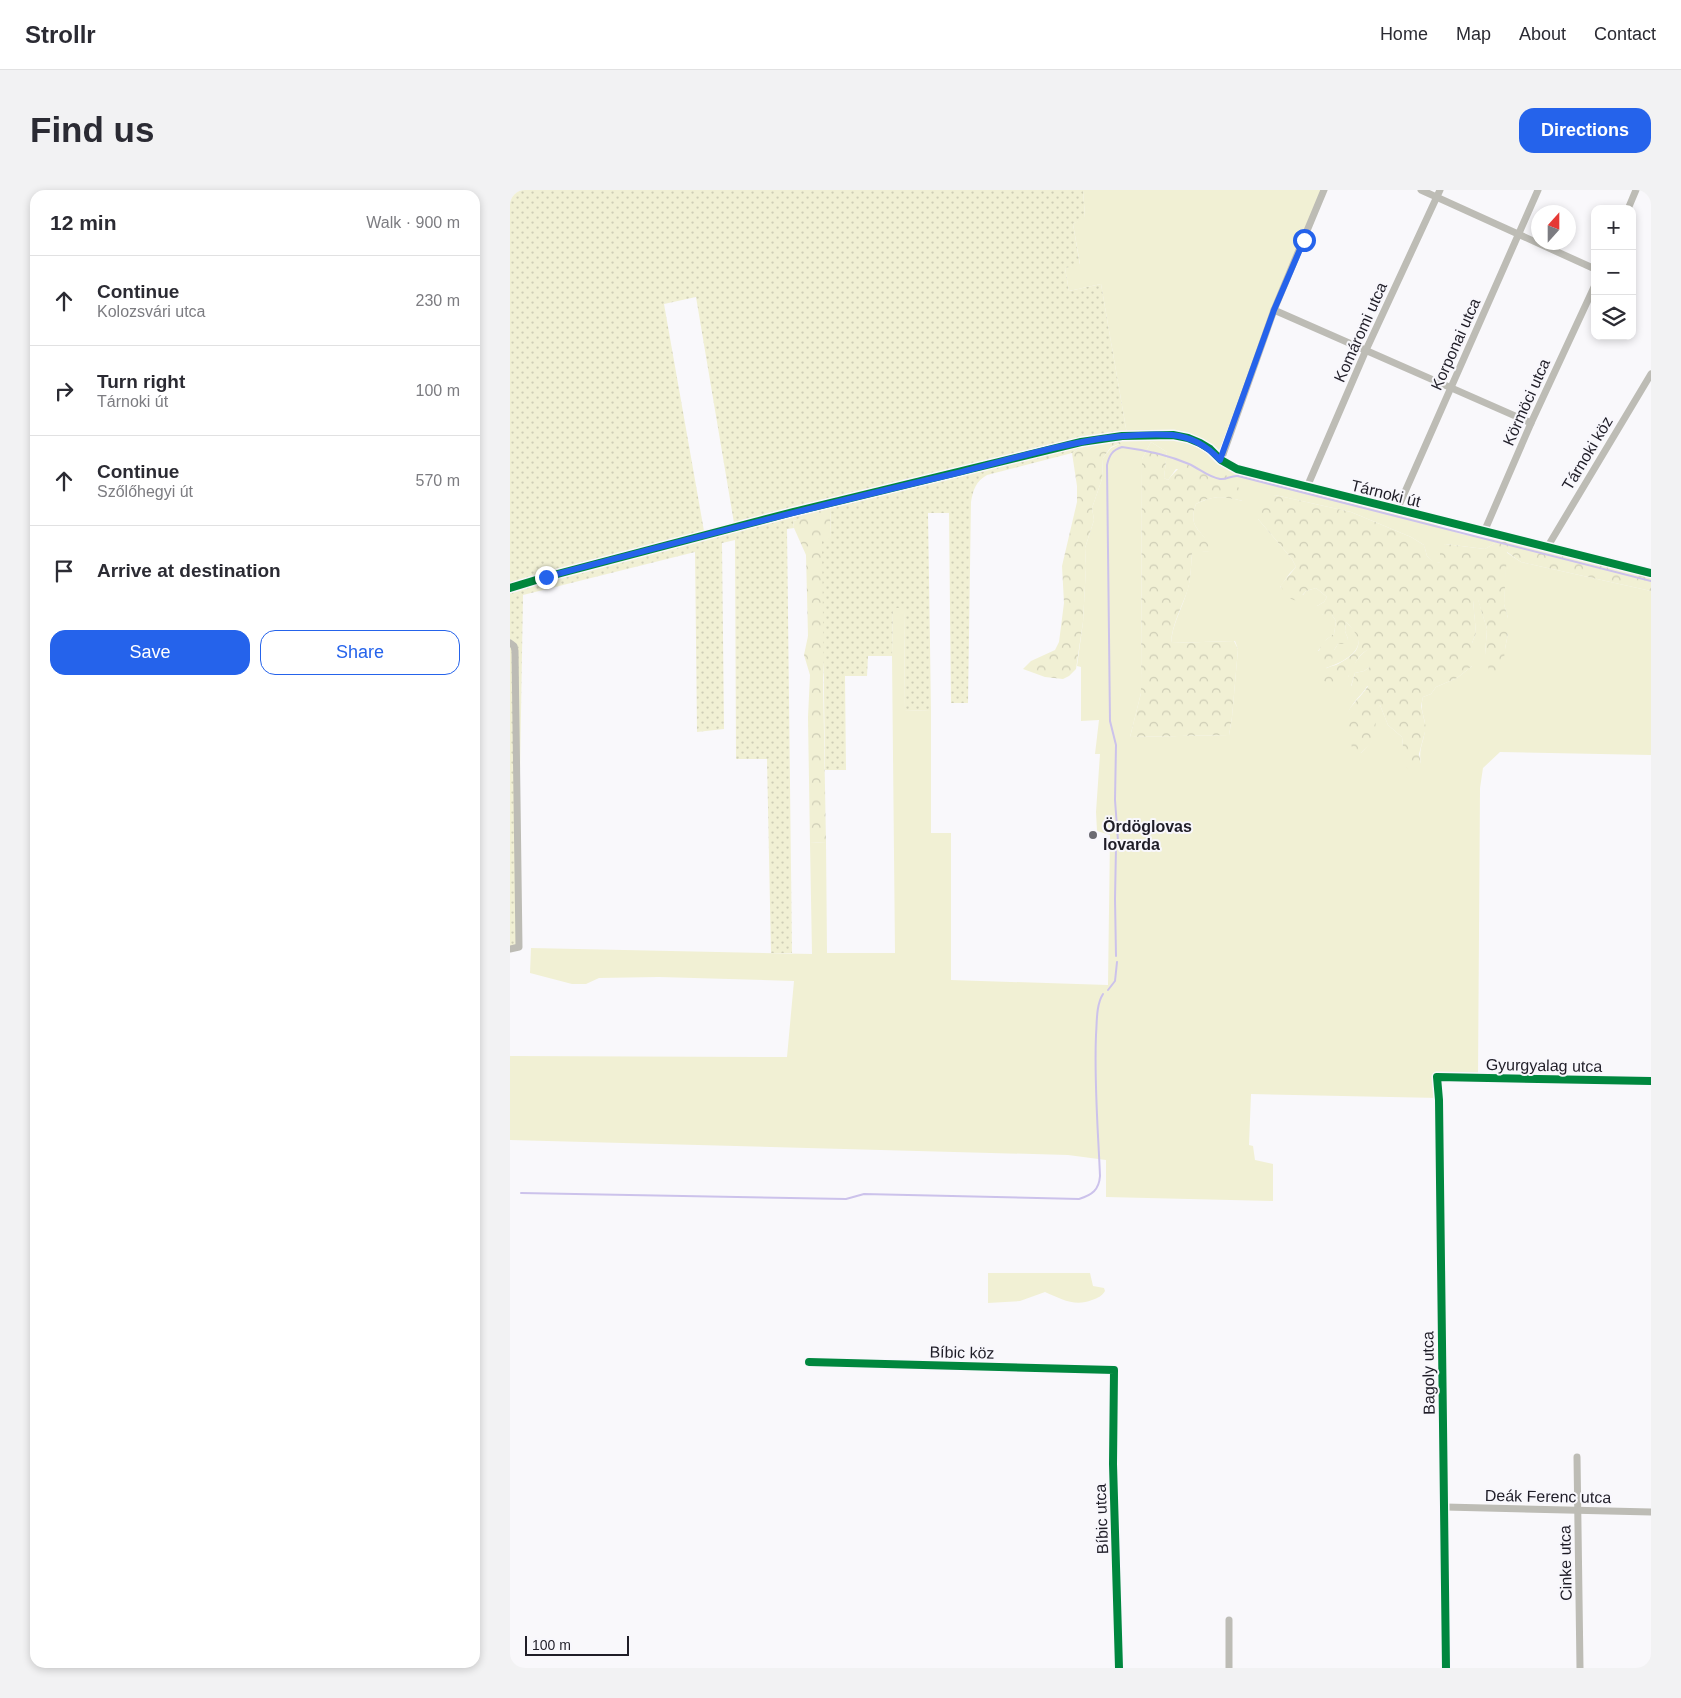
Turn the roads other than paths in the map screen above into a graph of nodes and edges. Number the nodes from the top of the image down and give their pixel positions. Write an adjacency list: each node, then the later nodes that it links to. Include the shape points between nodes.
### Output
1 (1324, 190): 11 (street)
2 (1421, 190): 6 (street)
3 (1440, 190): 6 (street, Komáromi utca)
4 (1538, 190): 8 (street, Korponai utca)
5 (1636, 190): 7 (street)
6 (1437, 198): 8 (street); 12 (street, Komáromi utca)
7 (1630, 205)
8 (1519, 235): 9 (street); 14 (street, Korponai utca)
9 (1591, 267)
10 (1591, 294): 15 (street, Körmöci utca)
11 (1274, 310): 12 (street); 16 (street)
12 (1366, 350): 14 (street); 17 (street, Komáromi utca)
13 (1651, 374): 20 (street, Tárnoki köz)
14 (1450, 386): 15 (street); 18 (street, Korponai utca)
15 (1531, 423): 19 (street, Körmöci utca)
16 (1220, 460): 17 (street, Tárnoki út, via 1237,469); 22 (street, Tárnoki út, via 1210,449 1188,438 1173,435 1122,436 1067,444 793,512)
17 (1307, 487): 18 (street, Tárnoki út)
18 (1397, 510): 19 (street, Tárnoki út)
19 (1484, 532): 20 (street, Tárnoki út)
20 (1548, 546): 21 (street, Tárnoki út)
21 (1651, 573)
22 (510, 588)
23 (510, 643): 24 (street, via 514,646 519,947)
24 (510, 949)
25 (1437, 1077): 26 (street, Gyurgyalag utca); 30 (street, Bagoly utca)
26 (1651, 1080)
27 (809, 1362): 28 (street, Bíbic köz)
28 (1114, 1370): 34 (street, Bíbic utca, via 1113,1464)
29 (1577, 1457): 31 (street, Cinke utca)
30 (1445, 1507): 31 (street, Deák Ferenc utca); 36 (street, Bagoly utca)
31 (1578, 1510): 32 (street, Deák Ferenc utca); 37 (street, Cinke utca)
32 (1651, 1512)
33 (1229, 1620): 35 (street)
34 (1119, 1668)
35 (1229, 1668)
36 (1446, 1668)
37 (1580, 1668)

